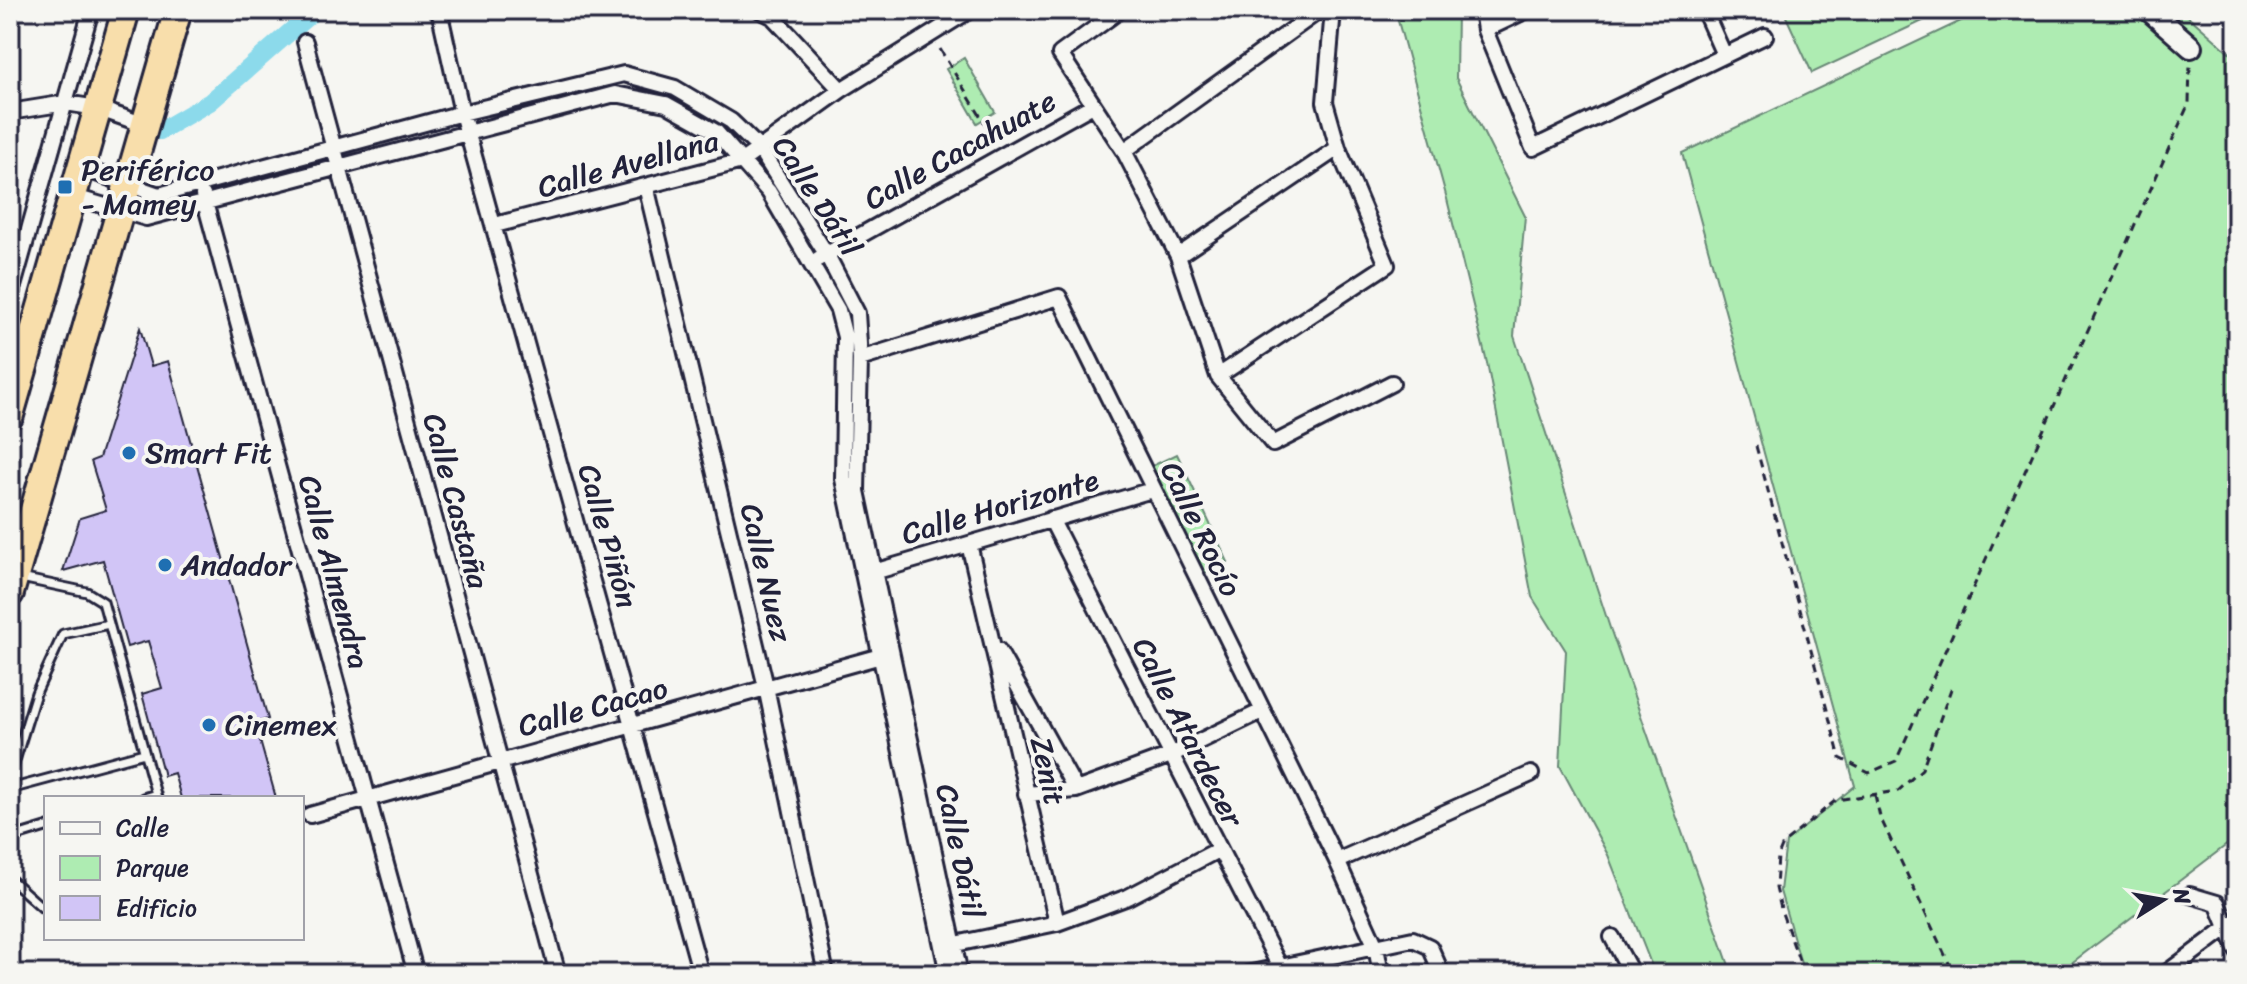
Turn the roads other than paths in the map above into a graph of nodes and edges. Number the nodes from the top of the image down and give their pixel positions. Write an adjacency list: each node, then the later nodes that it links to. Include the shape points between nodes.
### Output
1 (91, 10): 20 (street)
2 (126, 10): 22 (highway)
3 (178, 10): 25 (highway)
4 (439, 10): 24 (street, Calle Piñón)
5 (760, 10): 19 (street, via 772,16)
6 (970, 10): 19 (street, Calle Avellana)
7 (1120, 10): 21 (street, via 1060,54)
8 (1320, 10): 30 (street)
9 (1333, 10): 28 (street, via 1325,102)
10 (1482, 10): 14 (street)
11 (1527, 10): 14 (street)
12 (1704, 10): 18 (street)
13 (2149, 10): 17 (street)
14 (1485, 30): 18 (street, via 1533,148)
15 (1765, 36): 18 (street)
16 (305, 42): 29 (street, Calle Castaña)
17 (2191, 47)
18 (1724, 55)
19 (841, 90): 27 (street, Calle Avellana)
20 (66, 103): 22 (street); 23 (street); 44 (street)
21 (1093, 105): 30 (street); 41 (street, Calle Cacahuate)
22 (97, 108): 25 (street); 32 (highway)
23 (10, 112)
24 (462, 113): 26 (street, Calle Piñón); 27 (street, Calle Dátil, via 624,74 675,88 731,121); 29 (street, Calle Dátil)
25 (145, 125): 34 (highway)
26 (467, 132): 31 (street, Calle Dátil, via 615,94 666,104 716,132); 33 (street, Calle Dátil); 40 (street, Calle Piñón)
27 (759, 148): 31 (street, Calle Avellana); 41 (street, Calle Dátil)
28 (1338, 148): 42 (street); 46 (street, via 1387,265)
29 (332, 149): 33 (street, Calle Castaña); 35 (street, Calle Dátil)
30 (1124, 151): 42 (street)
31 (742, 161): 36 (street, Calle Avellana); 43 (street, Calle Dátil, via 769,192)
32 (79, 167): 34 (street, Calle Dátil); 37 (highway)
33 (338, 168): 38 (street, Calle Dátil); 62 (street, Calle Castaña)
34 (129, 184): 35 (street, Calle Dátil, via 159,195); 39 (highway)
35 (200, 184): 38 (street, Calle Almendra)
36 (646, 186): 40 (street, Calle Avellana); 57 (street, Calle Nuez)
37 (71, 196): 39 (street, Calle Dátil); 48 (highway)
38 (205, 203): 39 (street, Calle Dátil, via 146,218); 69 (street, Calle Almendra)
39 (120, 212): 53 (highway)
40 (495, 225): 59 (street, Calle Piñón)
41 (827, 255): 43 (street, Calle Cacahuate); 45 (street, Calle Dátil, via 857,313)
42 (1178, 256): 46 (street)
43 (811, 264): 52 (street, Calle Dátil, via 838,310 845,337 843,479)
44 (10, 297)
45 (860, 359): 49 (street, Calle Rocío, via 1059,297); 52 (street, Calle Dátil, via 857,491)
46 (1218, 376): 47 (street, via 1273,444)
47 (1392, 383)
48 (10, 415)
49 (1152, 490): 50 (street, Calle Horizonte); 58 (street, Calle Rocío)
50 (1051, 519): 51 (street, Calle Horizonte); 61 (street, Calle Atardecer)
51 (969, 544): 52 (street, Calle Horizonte); 55 (street, Zenit)
52 (869, 573): 56 (street, Calle Dátil)
53 (12, 584): 54 (lane, via 87,592 103,602)
54 (109, 624): 60 (lane); 64 (lane, via 63,634 36,693)
55 (988, 632): 66 (street, Zenit); 67 (street, Zenit)
56 (886, 655): 57 (street, Calle Cacao); 81 (street, Calle Dátil)
57 (766, 687): 59 (street, Calle Cacao); 88 (street, Calle Nuez)
58 (1262, 711): 61 (street); 74 (street, Calle Rocío)
59 (633, 722): 62 (street, Calle Cacao); 87 (street, Calle Piñón)
60 (144, 753): 65 (lane); 68 (lane)
61 (1171, 755): 66 (street); 73 (street, Calle Atardecer)
62 (501, 759): 69 (street, Calle Cacao); 86 (street, Calle Castaña)
63 (1531, 774): 74 (street)
64 (10, 777)
65 (10, 789)
66 (1076, 790): 67 (street)
67 (1026, 794): 78 (street, Zenit)
68 (156, 796)
69 (369, 797): 70 (street, Calle Cacao); 85 (street, Calle Almendra)
70 (310, 815)
71 (44, 828): 72 (lane)
72 (10, 838)
73 (1218, 850): 78 (street, via 1128,897); 84 (street, Calle Atardecer)
74 (1337, 861): 82 (street, Calle Rocío)
75 (10, 879): 77 (lane)
76 (2190, 895): 79 (street, via 2217,903)
77 (44, 909)
78 (1057, 923): 81 (street)
79 (2233, 923): 83 (street); 95 (street)
80 (1612, 937): 94 (street)
81 (948, 946): 89 (street, Calle Dátil); 90 (street, Calle Dátil)
82 (1376, 947): 84 (street); 92 (street, Calle Rocío); 93 (street, via 1424,941)
83 (2237, 951)
84 (1280, 967): 91 (street)
85 (416, 974)
86 (558, 974)
87 (701, 974)
88 (826, 974)
89 (948, 974)
90 (960, 974)
91 (1247, 974)
92 (1381, 974)
93 (1442, 974)
94 (1632, 974)
95 (2165, 974)

